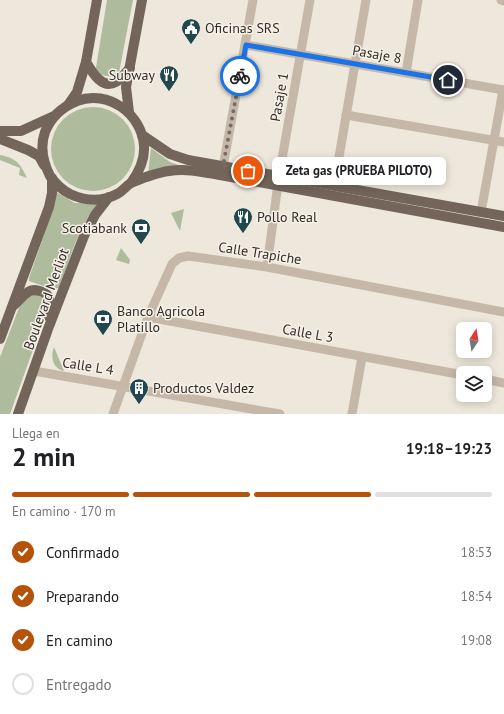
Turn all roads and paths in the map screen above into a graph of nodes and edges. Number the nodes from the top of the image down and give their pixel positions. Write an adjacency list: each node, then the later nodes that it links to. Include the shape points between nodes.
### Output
1 (97, 0): 11 (main road)
2 (142, 0): 13 (main road)
3 (253, 0): 9 (street)
4 (310, 0): 10 (street, Pasaje 1)
5 (366, 0): 12 (street)
6 (418, 0): 14 (street)
7 (501, 0): 8 (street)
8 (504, 1)
9 (246, 45): 10 (street, Pasaje 8); 25 (street)
10 (300, 54): 12 (street, Pasaje 8); 28 (street, Pasaje 1)
11 (86, 62): 13 (main road, via 97,78 109,84 116,82); 16 (main road, via 77,92)
12 (355, 64): 14 (street, Pasaje 8); 18 (street)
13 (130, 68): 17 (main road, via 126,87)
14 (406, 73): 15 (street, Pasaje 8)
15 (504, 90): 23 (street)
16 (68, 105): 17 (main road, via 93,98 106,100); 19 (main road)
17 (129, 112): 21 (main road)
18 (346, 115): 23 (street); 30 (street)
19 (54, 116): 20 (main road, via 21,131); 26 (main road, via 48,125 42,146)
20 (0, 131)
21 (142, 135): 25 (main road, via 170,154); 29 (main road, via 143,160)
22 (0, 139): 26 (main road, via 39,156)
23 (494, 140): 24 (street); 32 (street)
24 (504, 142)
25 (223, 166): 28 (main road)
26 (46, 168): 27 (main road)
27 (52, 178): 31 (main road, via 63,189 77,197); 36 (main road, Boulevard Merliot, via 49,207)
28 (278, 181): 29 (main road, via 184,170 168,171); 30 (main road); 34 (main road); 35 (street, Pasaje 1)
29 (132, 183): 31 (main road)
30 (334, 186): 32 (main road)
31 (108, 197): 39 (main road, Boulevard Merliot, via 84,236)
32 (481, 212): 33 (main road)
33 (504, 216)
34 (504, 227)
35 (267, 267): 37 (street, Calle Trapiche); 38 (street, Calle Trapiche, via 188,256 179,258 172,264)
36 (12, 307): 39 (main road, via 28,292 44,292 51,301); 40 (main road, Boulevard Merliot)
37 (504, 312)
38 (148, 317): 41 (street, Calle L 3); 46 (street, Calle Trapiche)
39 (48, 329): 42 (main road, Boulevard Merliot)
40 (0, 339)
41 (362, 357): 43 (street, Calle L 3); 50 (street)
42 (34, 371): 46 (street, Calle L 4); 47 (main road, Boulevard Merliot)
43 (456, 374)
44 (492, 380): 45 (street)
45 (504, 383)
46 (124, 386): 48 (street, Calle Trapiche); 49 (street, Calle L 4)
47 (18, 414)
48 (113, 414)
49 (280, 414)
50 (352, 414)

